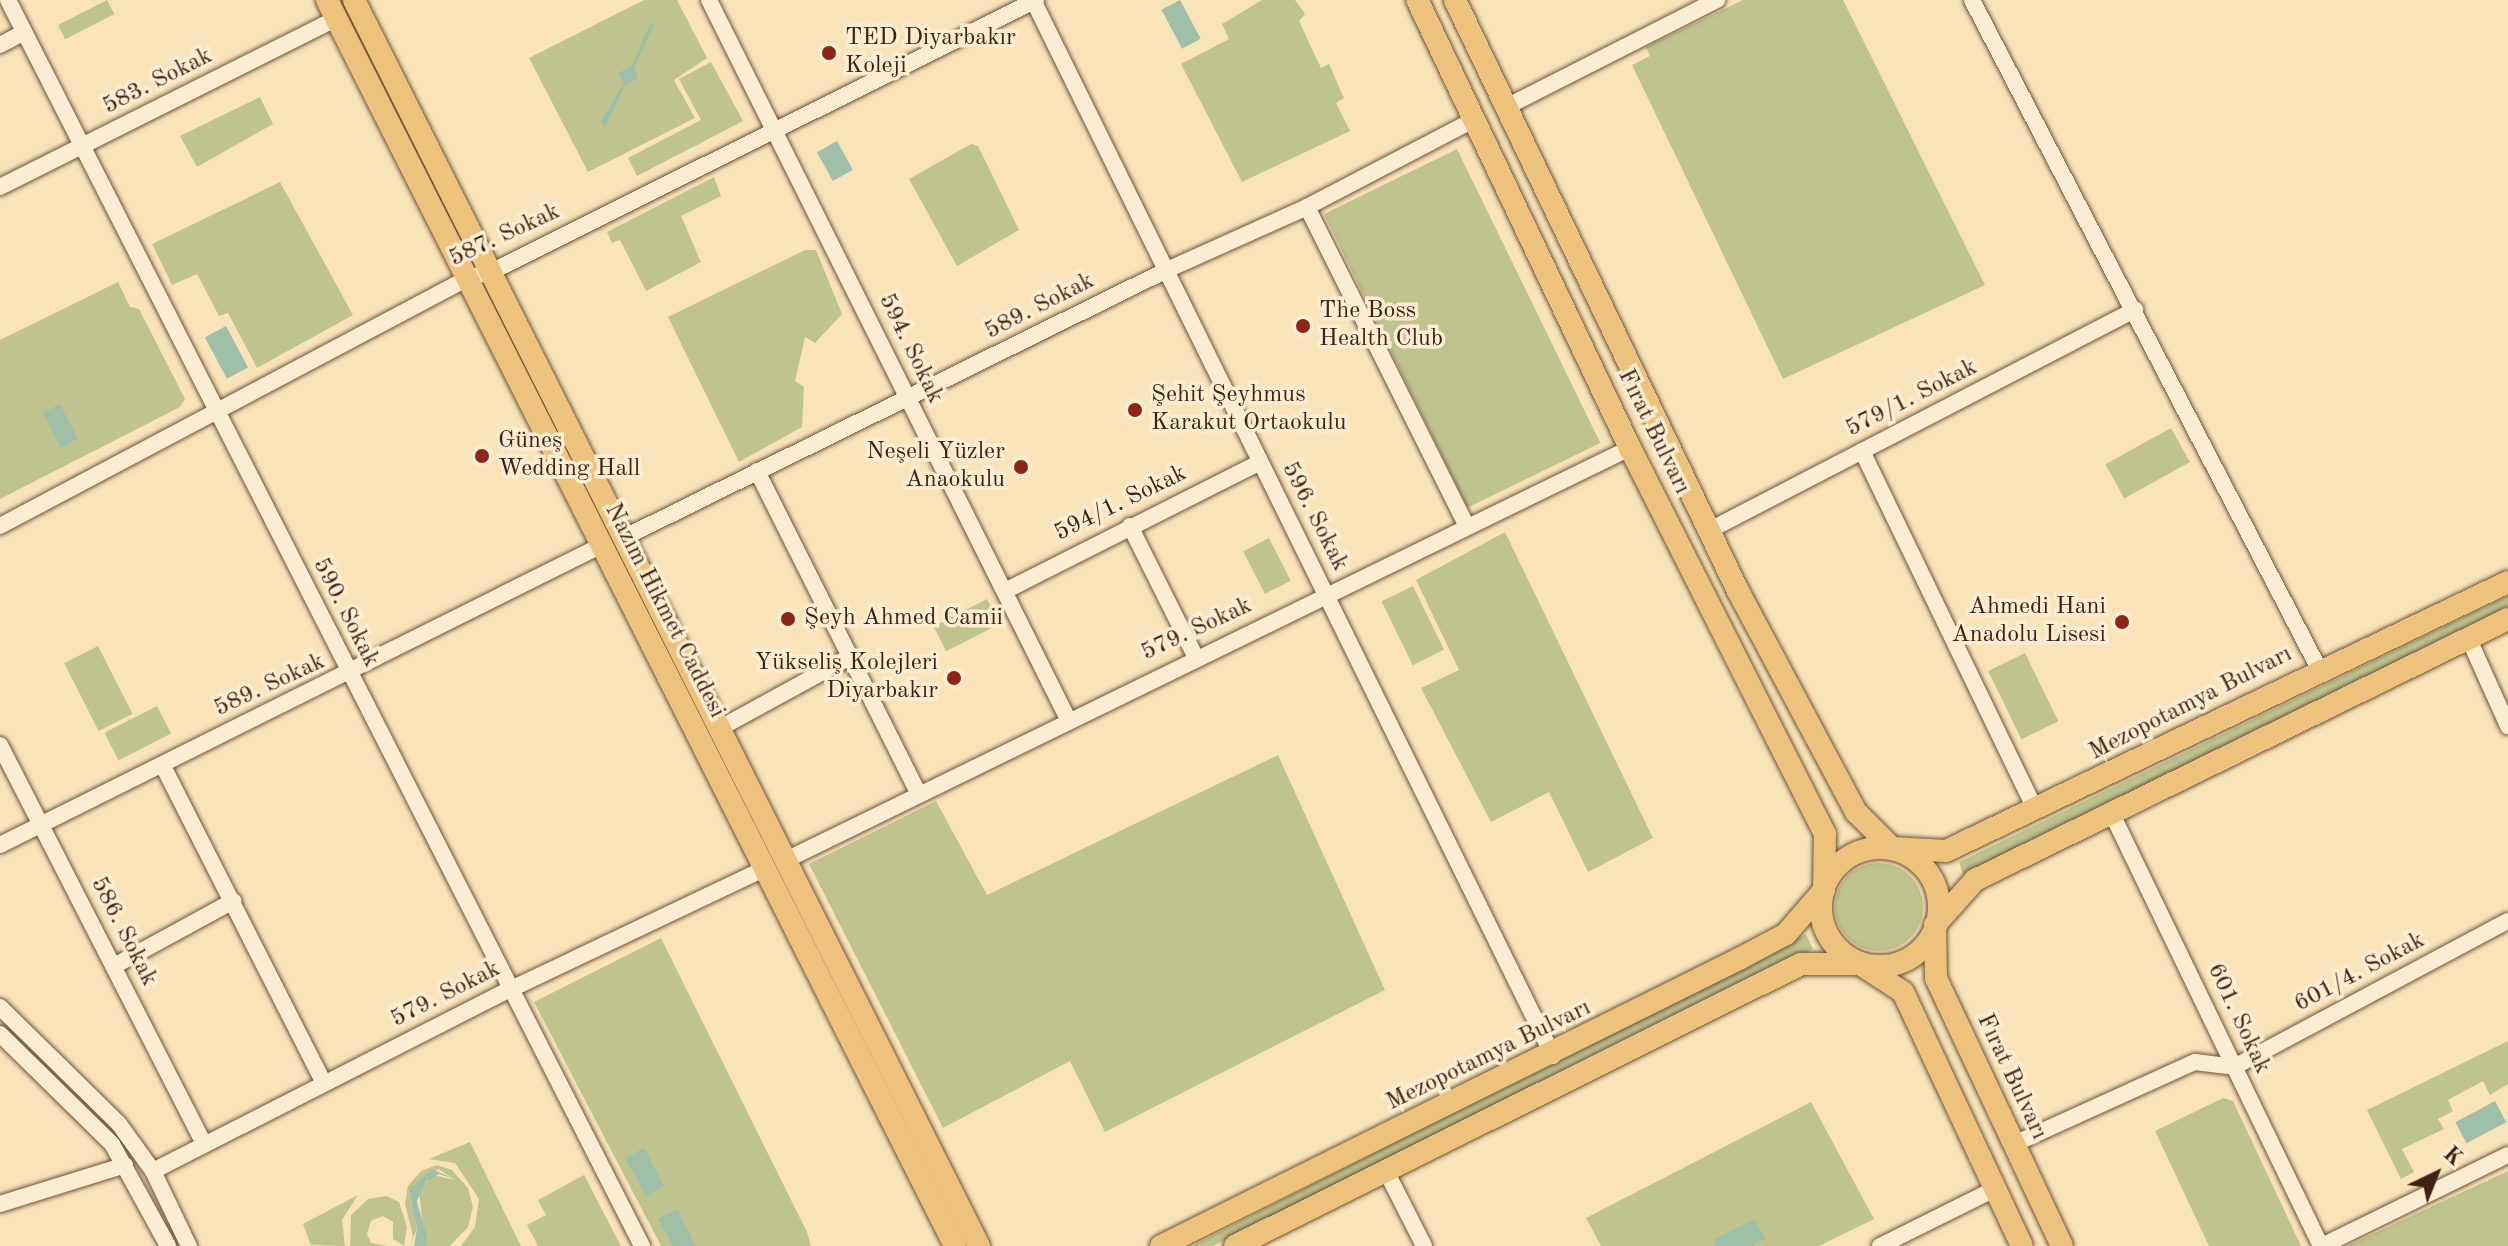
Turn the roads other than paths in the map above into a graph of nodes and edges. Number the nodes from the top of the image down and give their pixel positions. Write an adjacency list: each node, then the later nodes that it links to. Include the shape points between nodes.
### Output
1 (8, 0): 10 (street, 590. Sokak)
2 (354, 0): 19 (main road, Nazım Hikmet Caddesi)
3 (709, 0): 14 (street, 594. Sokak)
4 (1034, 0): 14 (street, 587. Sokak); 18 (street, 596. Sokak)
5 (1417, 0): 13 (main road, Fırat Bulvarı)
6 (1455, 0): 12 (main road, Fırat Bulvarı)
7 (1717, 0): 12 (street)
8 (1972, 0): 21 (street)
9 (332, 9): 15 (street, 583. Sokak); 20 (main road, Nazım Hikmet Caddesi)
10 (24, 32): 11 (street); 15 (street, 590. Sokak)
11 (0, 45)
12 (1506, 107): 31 (main road, Fırat Bulvarı)
13 (1475, 119): 17 (street, 589. Sokak); 24 (main road, Fırat Bulvarı)
14 (775, 131): 19 (street, 587. Sokak); 22 (street, 594. Sokak)
15 (83, 146): 16 (street, 583. Sokak); 23 (street, 590. Sokak)
16 (0, 187)
17 (1307, 207): 18 (street, 589. Sokak); 28 (street)
18 (1167, 270): 22 (street, 589. Sokak); 26 (street, 596. Sokak)
19 (491, 272): 20 (street, 587. Sokak); 32 (main road, Nazım Hikmet Caddesi)
20 (468, 278): 23 (street, 587. Sokak); 33 (main road, Nazım Hikmet Caddesi)
21 (2135, 310): 25 (street, 579/1. Sokak); 41 (street)
22 (908, 399): 27 (street, 589. Sokak); 35 (street, 594. Sokak)
23 (216, 414): 29 (street, 587. Sokak); 42 (street, 590. Sokak)
24 (1630, 448): 28 (street, 579. Sokak); 56 (main road, Fırat Bulvarı, via 1825,834)
25 (1862, 451): 31 (street, 579/1. Sokak); 49 (street)
26 (1260, 462): 30 (street, 594/1. Sokak); 36 (street, 596. Sokak)
27 (757, 471): 32 (street, 589. Sokak); 40 (street)
28 (1466, 525): 36 (street, 579. Sokak)
29 (0, 526)
30 (1130, 526): 35 (street, 594/1. Sokak); 39 (street)
31 (1710, 530): 53 (main road, Fırat Bulvarı, via 1856,812)
32 (625, 537): 45 (main road, Nazım Hikmet Caddesi)
33 (602, 545): 42 (street, 589. Sokak); 55 (main road, Nazım Hikmet Caddesi)
34 (2508, 582): 41 (main road, Mezopotamya Bulvarı)
35 (1005, 591): 43 (street, 594. Sokak)
36 (1327, 596): 39 (street, 579. Sokak); 65 (street, 596. Sokak)
37 (2508, 619): 38 (main road)
38 (2468, 637): 44 (street); 50 (main road)
39 (1195, 656): 43 (street, 579. Sokak)
40 (850, 657): 45 (street); 48 (street)
41 (2319, 669): 49 (main road, Mezopotamya Bulvarı)
42 (349, 675): 47 (street, 589. Sokak); 62 (street, 590. Sokak)
43 (1068, 719): 48 (street, 579. Sokak)
44 (2508, 726)
45 (722, 727): 54 (main road, Nazım Hikmet Caddesi)
46 (0, 745): 51 (street, 586. Sokak)
47 (163, 766): 51 (street, 589. Sokak); 57 (street)
48 (918, 793): 54 (street, 579. Sokak)
49 (2035, 809): 53 (main road, Mezopotamya Bulvarı, via 1946,851)
50 (2112, 814): 59 (main road, via 1975,880); 66 (street, 601. Sokak)
51 (40, 824): 52 (street, 589. Sokak); 61 (street, 586. Sokak)
52 (0, 845)
53 (1892, 848): 56 (main road, via 1843,861); 59 (main road, via 1911,857 1930,879 1939,906)
54 (786, 860): 80 (main road, Nazım Hikmet Caddesi)
55 (764, 869): 62 (street, 579. Sokak); 79 (main road, Nazım Hikmet Caddesi)
56 (1824, 890): 60 (main road, via 1824,927 1832,943); 65 (main road, Mezopotamya Bulvarı, via 1786,934)
57 (233, 901): 61 (street); 67 (street)
58 (2508, 921): 66 (street, 601/4. Sokak)
59 (1935, 925): 60 (main road, via 1928,942 1898,964); 69 (main road, Fırat Bulvarı, via 1936,978)
60 (1860, 964): 72 (main road, via 1801,964); 74 (main road, via 1903,992)
61 (114, 966): 68 (street, 586. Sokak)
62 (509, 990): 67 (street, 579. Sokak); 78 (street, 590. Sokak)
63 (0, 1007): 73 (street, via 119,1124)
64 (0, 1034): 71 (street, via 75,1105)
65 (1553, 1056): 81 (main road, Mezopotamya Bulvarı)
66 (2234, 1067): 69 (street, via 2195,1062); 87 (street, 601. Sokak)
67 (324, 1083): 68 (street, 579. Sokak)
68 (203, 1142): 73 (street, 579. Sokak)
69 (2014, 1144): 86 (main road, Fırat Bulvarı)
70 (2508, 1155): 87 (street)
71 (125, 1165): 75 (street); 76 (street)
72 (1385, 1169): 82 (main road); 83 (street)
73 (153, 1171): 77 (street)
74 (1995, 1189): 84 (street); 85 (main road)
75 (0, 1204)
76 (168, 1246)
77 (189, 1246)
78 (642, 1246)
79 (955, 1246)
80 (979, 1246)
81 (1161, 1246)
82 (1235, 1246)
83 (1424, 1246)
84 (1880, 1246)
85 (2022, 1246)
86 (2062, 1246)
87 (2322, 1246)

